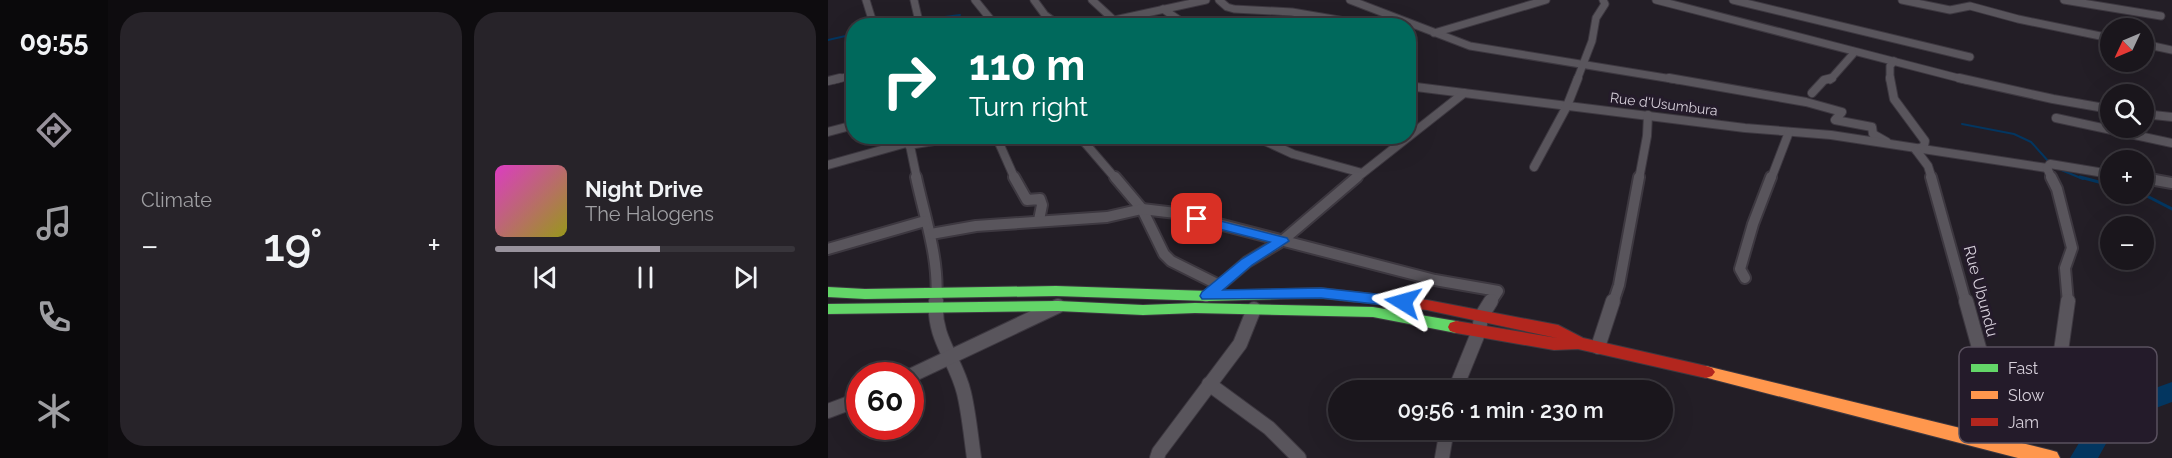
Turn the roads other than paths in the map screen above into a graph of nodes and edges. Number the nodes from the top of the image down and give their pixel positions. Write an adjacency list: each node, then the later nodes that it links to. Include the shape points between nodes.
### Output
1 (866, 0): 20 (street)
2 (914, 0): 21 (street)
3 (975, 0): 22 (street)
4 (1034, 0): 23 (street)
5 (1092, 0): 24 (street)
6 (1206, 0): 17 (street)
7 (1219, 0): 27 (street, via 1234,9)
8 (1350, 0): 28 (street)
9 (1546, 0): 30 (street)
10 (1603, 0): 37 (street, via 1605,4 1596,18 1592,41)
11 (1656, 0): 34 (street)
12 (1733, 0): 35 (street)
13 (1902, 0): 31 (street, via 1950,10 1970,6)
14 (2064, 0): 15 (street)
15 (2083, 2): 18 (street); 19 (street)
16 (1155, 3): 17 (street)
17 (1160, 10): 25 (street); 26 (street)
18 (2101, 16)
19 (2161, 16)
20 (872, 18)
21 (918, 18)
22 (990, 18)
23 (1047, 18)
24 (1112, 18)
25 (1131, 18)
26 (1175, 18)
27 (1327, 18)
28 (1400, 18)
29 (1416, 24): 30 (street)
30 (1434, 33): 37 (street, via 1479,48)
31 (2100, 36)
32 (2154, 46): 33 (street)
33 (2172, 50)
34 (1852, 51): 36 (street); 42 (street, via 1830,80 1824,80)
35 (1970, 57)
36 (1894, 62): 44 (street, via 2013,93); 61 (street, via 1890,66 1890,82 1894,99 1925,141)
37 (1582, 63): 43 (street); 60 (street, via 1824,107 1842,112 1835,120 1872,127 1873,134)
38 (846, 77): 39 (street)
39 (828, 81)
40 (1416, 87): 41 (street, Rue d'Usumbura)
41 (1464, 93): 43 (street, Rue d'Usumbura); 50 (street)
42 (1812, 93)
43 (1567, 106): 46 (street, Rue d'Usumbura); 63 (street)
44 (2100, 107)
45 (2154, 115): 47 (street)
46 (1648, 116): 52 (street, Rue d'Usumbura); 88 (street, via 1619,285)
47 (2172, 117)
48 (2056, 118): 53 (street)
49 (846, 127): 51 (street)
50 (1416, 131)
51 (828, 132)
52 (1789, 132): 60 (street, Rue d'Usumbura); 75 (street, via 1750,235 1740,269)
53 (2172, 142)
54 (899, 144): 62 (street)
55 (910, 144): 71 (street)
56 (1000, 144): 70 (street, via 1017,187 1027,200 1040,199)
57 (1086, 144): 69 (street)
58 (1267, 144): 66 (street)
59 (1399, 144): 66 (street)
60 (1895, 147): 61 (street, Rue d'Usumbura)
61 (1916, 150): 64 (street, Rue d'Usumbura); 89 (street, Rue Ubundu, via 1928,166)
62 (828, 165)
63 (1534, 167)
64 (2047, 168): 65 (street, Rue d'Usumbura, via 2050,164); 90 (street, via 2057,189 2072,248 2065,268 2069,297)
65 (2100, 172)
66 (1362, 173): 73 (street)
67 (2154, 180): 68 (street)
68 (2172, 183)
69 (1142, 209): 70 (street, via 1107,217); 73 (street, via 1176,213); 76 (street, via 1171,261)
70 (1039, 220): 72 (street)
71 (925, 221): 72 (street); 74 (street)
72 (931, 234): 78 (street)
73 (1282, 241): 76 (street); 87 (street, via 1435,280 1498,291)
74 (828, 249)
75 (1745, 278)
76 (1218, 285): 79 (street)
77 (828, 292): 78 (main road)
78 (937, 292): 79 (main road); 84 (street)
79 (1208, 296): 80 (main road, via 1321,293); 82 (street)
80 (1379, 298): 86 (main road); 87 (main road)
81 (1058, 306): 82 (main road); 84 (main road); 91 (street)
82 (1195, 308): 85 (main road)
83 (828, 309): 84 (main road)
84 (934, 309): 91 (street, via 938,333)
85 (1254, 309): 86 (main road); 94 (street, via 1240,344)
86 (1373, 312): 87 (main road)
87 (1480, 324): 88 (main road, via 1554,344); 93 (street)
88 (1598, 347): 97 (main road)
89 (1978, 347)
90 (2062, 347)
91 (950, 358): 92 (street); 101 (street, via 964,393)
92 (924, 370)
93 (1459, 380)
94 (1209, 384): 102 (street); 103 (street, via 1269,428)
95 (846, 404): 96 (street)
96 (828, 411)
97 (1959, 433)
98 (1445, 440): 104 (street)
99 (1998, 443): 100 (main road)
100 (2006, 445): 105 (main road)
101 (974, 458)
102 (1157, 458)
103 (1299, 458)
104 (1442, 458)
105 (2050, 458)

